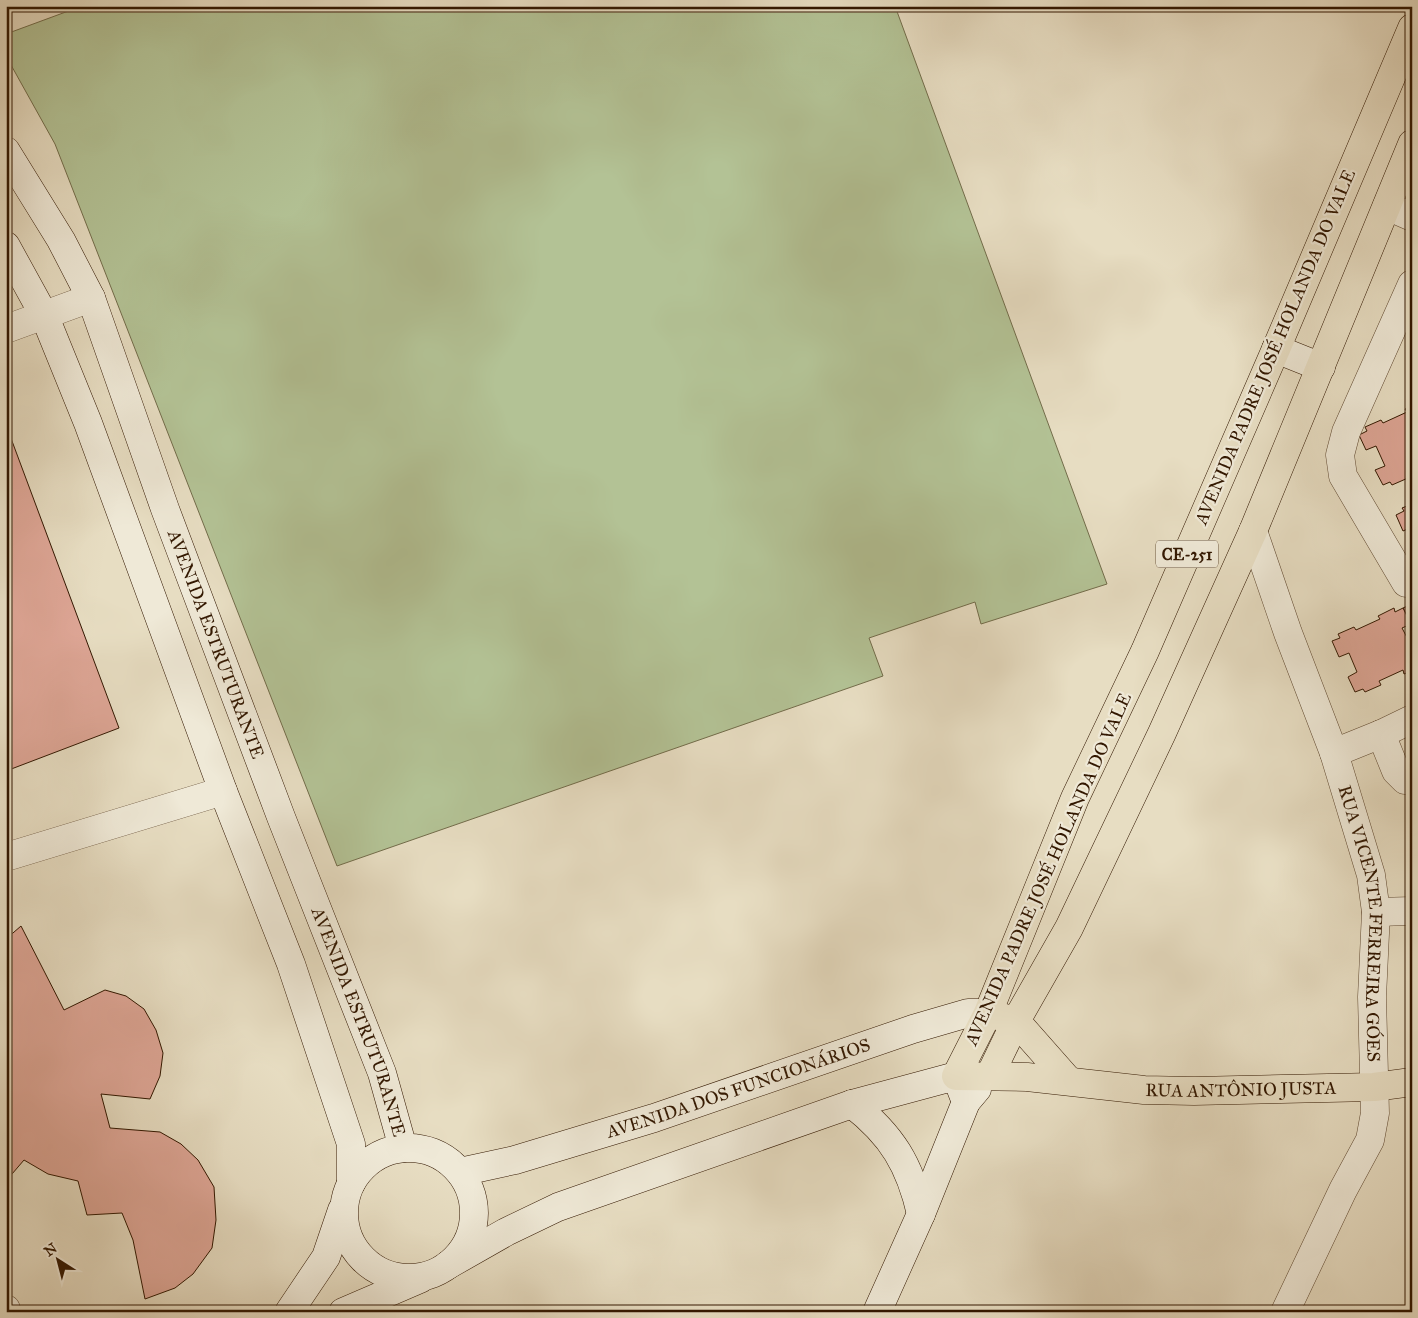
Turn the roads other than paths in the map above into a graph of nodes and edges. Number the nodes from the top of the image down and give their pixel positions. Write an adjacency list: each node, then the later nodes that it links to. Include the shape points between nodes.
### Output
1 (1412, 28): 10 (main road, AVENIDA PADRE JOSÉ HOLANDA DO VALE / CE-251)
2 (1412, 144): 4 (main road, AVENIDA PADRE JOSÉ HOLANDA DO VALE / CE-251)
3 (6, 151): 7 (street, AVENIDA ESTRUTURANTE, via 61,240)
4 (1400, 211): 11 (main road, AVENIDA PADRE JOSÉ HOLANDA DO VALE / CE-251)
5 (6, 246): 8 (street, AVENIDA ESTRUTURANTE)
6 (1412, 284): 13 (street, via 1346,432 1340,455 1343,476)
7 (91, 298): 8 (street); 31 (street, AVENIDA ESTRUTURANTE, via 165,509 382,1073)
8 (45, 317): 9 (street); 18 (street, AVENIDA ESTRUTURANTE, via 136,550)
9 (6, 329)
10 (1276, 349): 11 (street); 22 (main road, AVENIDA PADRE JOSÉ HOLANDA DO VALE / CE-251, via 1145,651 1075,798)
11 (1321, 367): 12 (main road, AVENIDA PADRE JOSÉ HOLANDA DO VALE / CE-251)
12 (1253, 531): 16 (street, RUA VICENTE FERREIRA GÓES); 23 (main road, AVENIDA PADRE JOSÉ HOLANDA DO VALE / CE-251, via 1069,928)
13 (1406, 584)
14 (1412, 719): 15 (street)
15 (1381, 734): 16 (street); 17 (street, via 1396,771 1405,780)
16 (1334, 753): 21 (street, RUA VICENTE FERREIRA GÓES, via 1371,876)
17 (1412, 779)
18 (223, 791): 19 (street); 33 (street, AVENIDA ESTRUTURANTE, via 291,964 340,1107 351,1144)
19 (6, 857)
20 (1412, 911): 21 (street)
21 (1376, 912): 28 (street, RUA VICENTE FERREIRA GÓES, via 1372,997)
22 (988, 1014): 23 (main road, AVENIDA DOS FUNCIONÁRIOS); 25 (main road, AVENIDA PADRE JOSÉ HOLANDA DO VALE / CE-251); 32 (street, AVENIDA DOS FUNCIONÁRIOS, via 968,1013 654,1118 515,1160)
23 (1016, 1021): 24 (main road, AVENIDA PADRE JOSÉ HOLANDA DO VALE / CE-251); 26 (main road)
24 (990, 1075): 25 (main road); 26 (main road, RUA ANTÔNIO JUSTA); 29 (street, CE-251)
25 (956, 1076): 29 (street); 30 (street)
26 (1069, 1082): 28 (main road, RUA ANTÔNIO JUSTA, via 1194,1092)
27 (1412, 1082): 28 (main road, RUA ANTÔNIO JUSTA)
28 (1374, 1087): 39 (street, RUA VICENTE FERREIRA GÓES, via 1375,1113 1370,1140)
29 (966, 1102): 34 (street, CE-251)
30 (852, 1104): 34 (street, via 895,1146 907,1168); 35 (street, via 558,1207)
31 (402, 1148): 32 (street, AVENIDA ESTRUTURANTE, via 425,1150 444,1158); 33 (street, AVENIDA ESTRUTURANTE, via 382,1153 364,1165)
32 (460, 1172): 35 (street, AVENIDA ESTRUTURANTE, via 470,1190 474,1211 471,1231 462,1250)
33 (347, 1193): 35 (street, AVENIDA ESTRUTURANTE, via 346,1234 366,1262 391,1275 406,1278); 36 (street, AVENIDA ESTRUTURANTE, via 326,1257)
34 (920, 1214): 38 (street, CE-251)
35 (438, 1270): 37 (street)
36 (288, 1312)
37 (343, 1312)
38 (877, 1312)
39 (1285, 1312)

